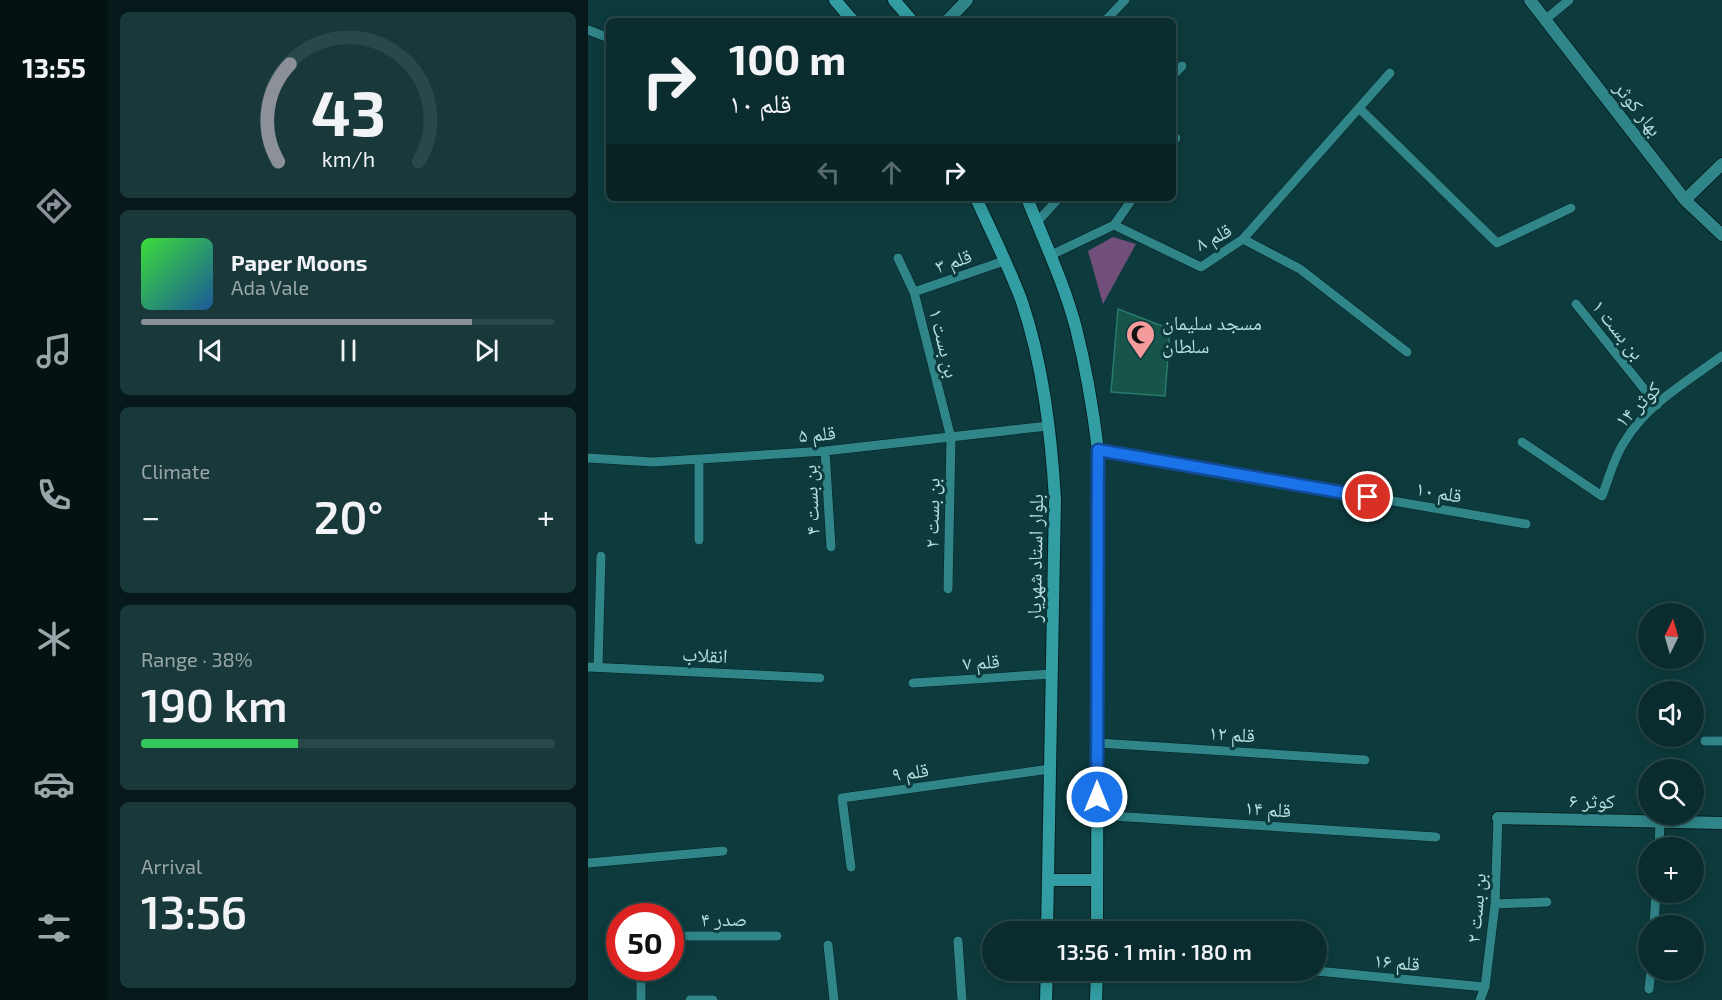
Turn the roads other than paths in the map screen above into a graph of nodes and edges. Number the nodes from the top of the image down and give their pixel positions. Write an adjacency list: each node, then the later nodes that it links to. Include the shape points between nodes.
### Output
1 (835, 0): 7 (main road)
2 (894, 0): 8 (main road)
3 (968, 0): 9 (street)
4 (1125, 0): 10 (lane)
5 (1530, 0): 11 (street, بهار کوثر)
6 (1569, 0): 11 (lane)
7 (850, 18)
8 (909, 18)
9 (950, 18)
10 (1108, 18)
11 (1546, 19): 19 (street, بهار کوثر)
12 (588, 30): 13 (lane)
13 (606, 37)
14 (1182, 66): 15 (lane)
15 (1176, 72)
16 (1390, 73): 17 (lane)
17 (1359, 108): 24 (lane, via 1497,243); 28 (lane)
18 (1722, 164): 19 (street)
19 (1685, 200): 27 (street, بهار کوثر)
20 (977, 201): 31 (main road, بلوار استاد شهریار)
21 (1028, 201): 25 (main road)
22 (1056, 201): 25 (lane)
23 (1131, 201): 26 (lane)
24 (1571, 208)
25 (1037, 222): 29 (main road)
26 (1114, 225): 28 (lane, قلم ۸, via 1201,267); 29 (lane)
27 (1722, 235)
28 (1243, 239): 34 (lane, قلم ۸, via 1300,269)
29 (1051, 255): 40 (main road, via 1076,326)
30 (898, 258): 32 (lane, بن بست ۱)
31 (1004, 261): 32 (lane, قلم ۳); 37 (main road, بلوار استاد شهریار, via 1021,300 1033,344)
32 (914, 292): 38 (lane, بن بست ۱)
33 (1576, 304): 36 (lane, بن بست ۱)
34 (1407, 352)
35 (1722, 356): 36 (lane, کوثر ۱۴)
36 (1657, 405): 39 (lane, کوثر ۱۴, via 1624,442 1602,496)
37 (1048, 426): 38 (lane, قلم ۵); 50 (main road, بلوار استاد شهریار, via 1055,499)
38 (951, 438): 41 (lane, قلم ۵); 48 (lane, بن بست ۲)
39 (1522, 442)
40 (1098, 450): 44 (lane, قلم ۱۰); 55 (main road)
41 (825, 451): 43 (lane, قلم ۵); 46 (lane, بن بست ۴)
42 (588, 458): 43 (lane, قلم ۵)
43 (699, 460): 45 (lane)
44 (1526, 524)
45 (699, 540)
46 (831, 547)
47 (601, 556): 49 (lane)
48 (948, 589)
49 (593, 667): 51 (lane, انقلاب)
50 (1052, 674): 52 (lane, قلم ۷); 57 (main road, بلوار استاد شهریار)
51 (820, 678)
52 (913, 683)
53 (1705, 741): 54 (lane)
54 (1722, 741)
55 (1098, 742): 56 (lane, قلم ۱۲); 58 (main road)
56 (1365, 760)
57 (1050, 769): 66 (lane, قلم ۹, via 842,798); 67 (main road, بلوار استاد شهریار)
58 (1097, 815): 63 (lane, قلم ۱۴); 68 (main road)
59 (1498, 818): 60 (street, کوثر ۶); 70 (lane, بن بست ۲)
60 (1638, 821)
61 (1704, 822): 62 (street, کوثر ۶)
62 (1722, 823)
63 (1436, 837)
64 (723, 851): 65 (lane)
65 (588, 863)
66 (851, 867)
67 (1048, 880): 68 (main road); 71 (main road, بلوار استاد شهریار)
68 (1097, 880): 72 (main road)
69 (1547, 902): 70 (lane)
70 (1495, 904): 82 (lane, بن بست ۲)
71 (1047, 921)
72 (1097, 921)
73 (684, 936): 74 (lane, صدر ۴)
74 (777, 936)
75 (958, 941): 88 (lane)
76 (828, 945): 87 (lane)
77 (1327, 972): 82 (lane, قلم ۱۶)
78 (641, 981): 84 (lane)
79 (1047, 981): 89 (main road)
80 (1097, 981): 90 (main road)
81 (1650, 981): 83 (lane)
82 (1485, 987): 91 (lane, بن بست ۲)
83 (1650, 989)
84 (641, 1000)
85 (690, 1000): 86 (lane)
86 (713, 1000)
87 (834, 1000)
88 (962, 1000)
89 (1046, 1000)
90 (1096, 1000)
91 (1480, 1000)

